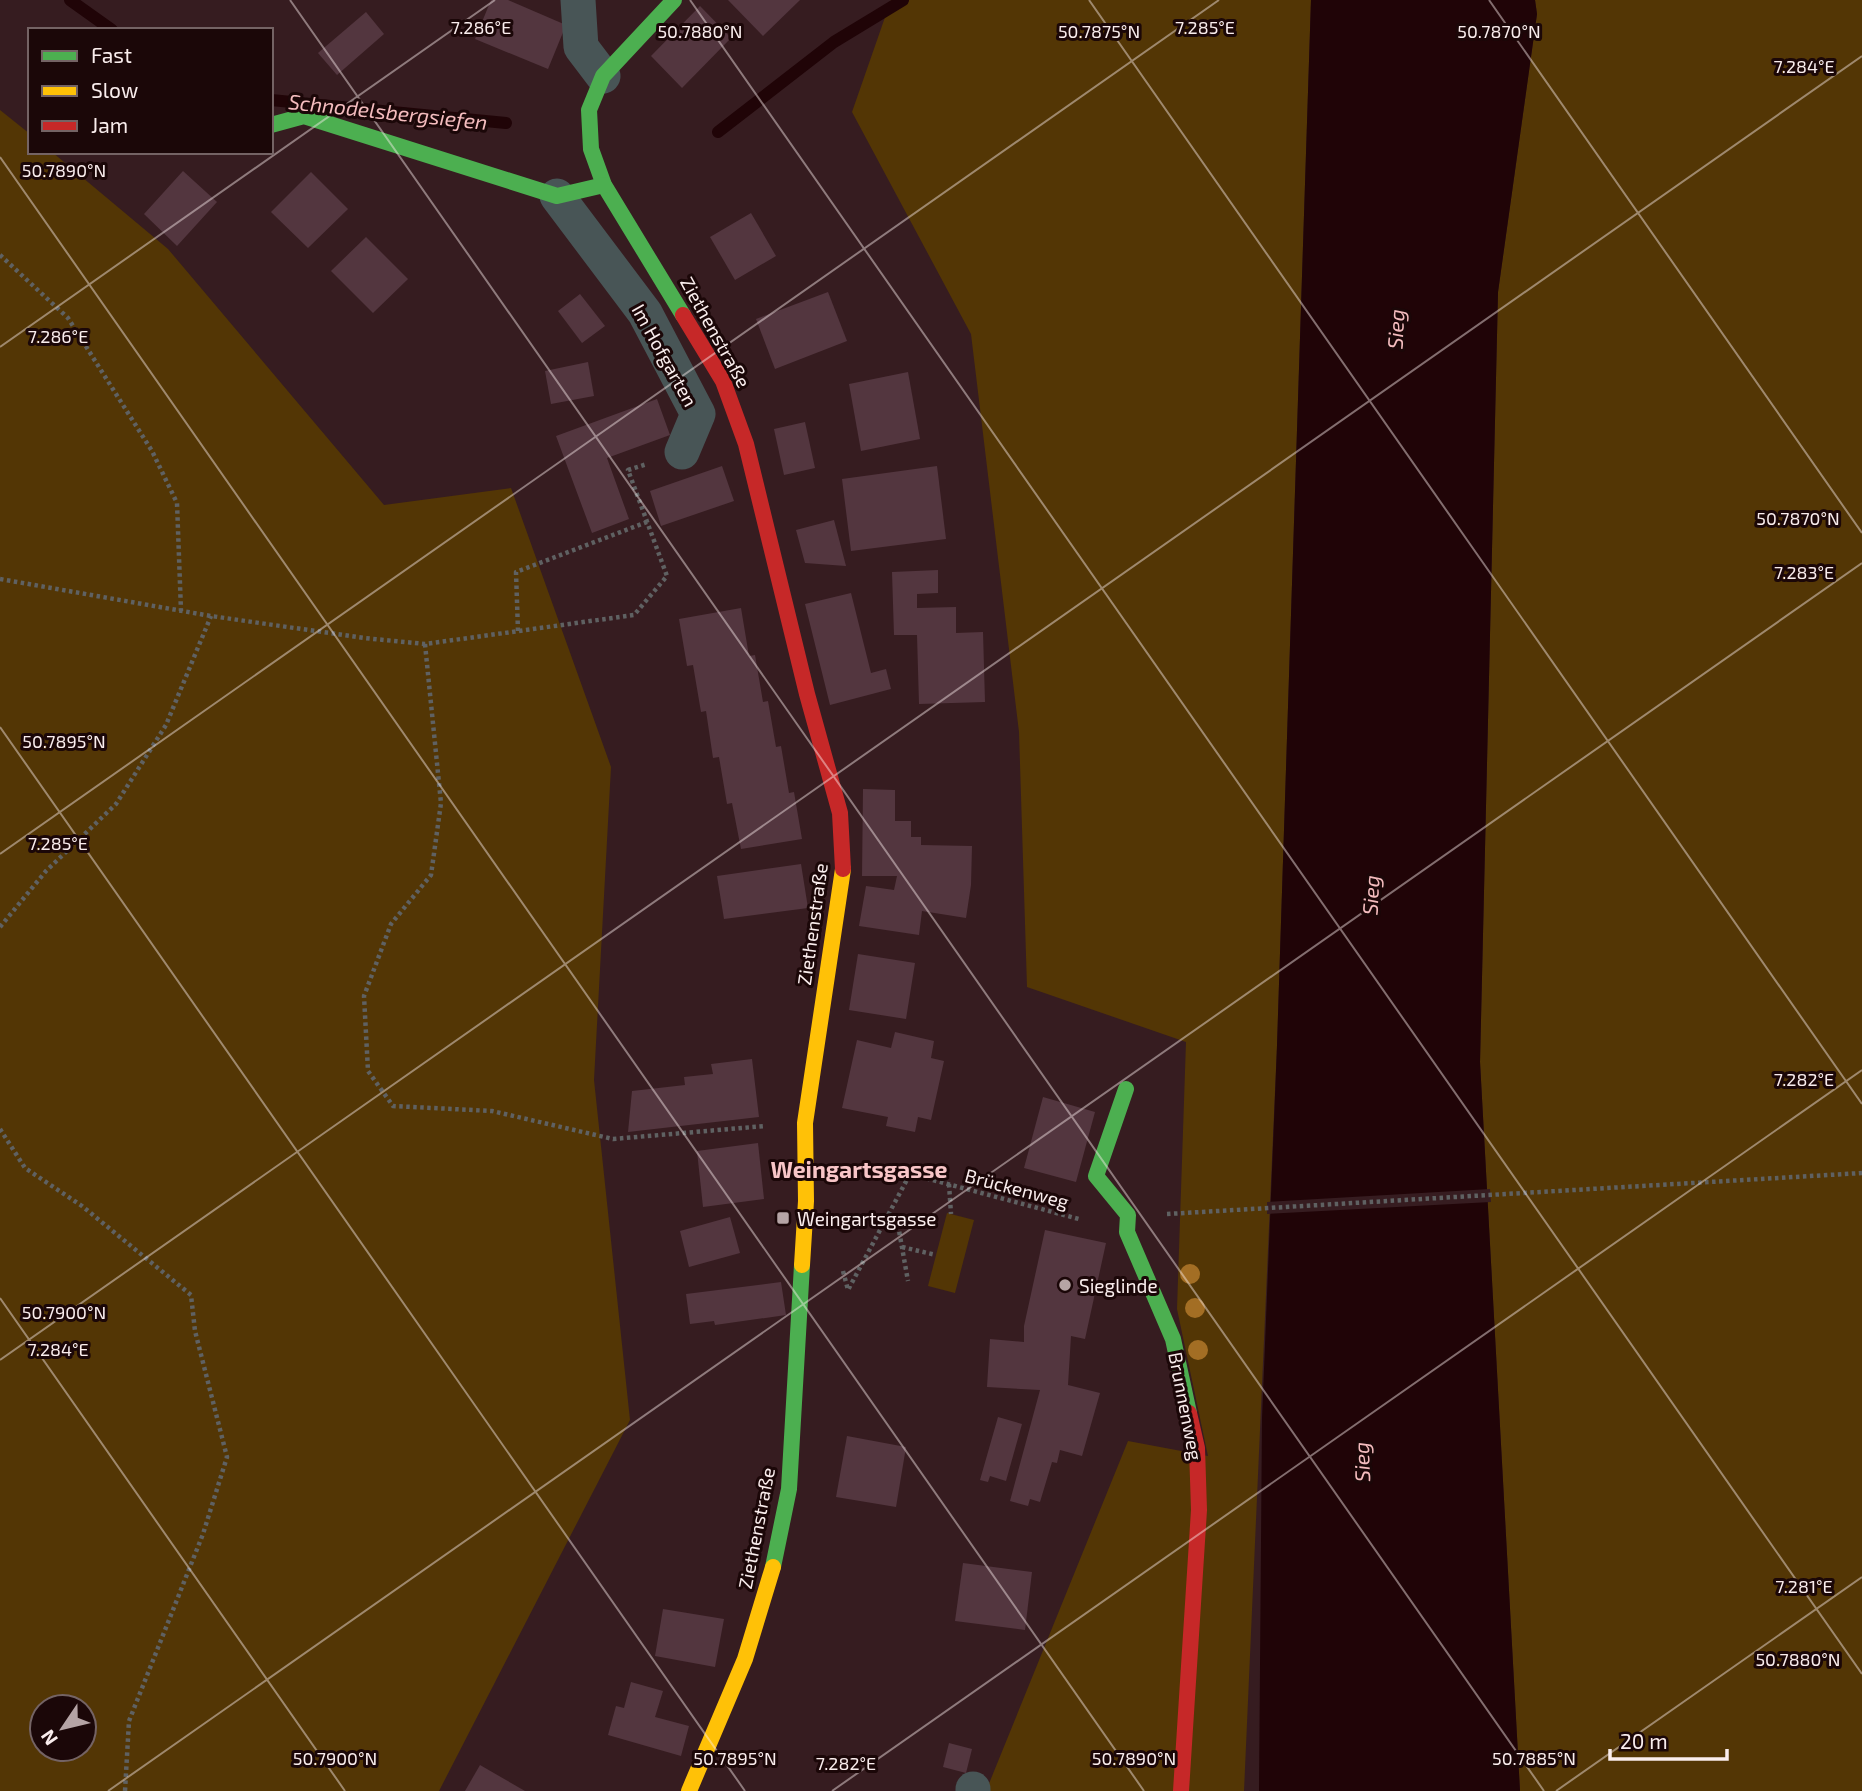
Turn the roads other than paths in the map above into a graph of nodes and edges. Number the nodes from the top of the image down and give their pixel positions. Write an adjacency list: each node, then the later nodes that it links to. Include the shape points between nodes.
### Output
1 (578, 0): 3 (street, via 581,47)
2 (674, 0): 3 (main road, Ziethenstraße)
3 (603, 76): 5 (main road, Ziethenstraße, via 589,110 591,149)
4 (273, 124): 6 (main road, via 304,116)
5 (604, 185): 6 (main road); 9 (main road, Ziethenstraße, via 723,380 746,444 840,813 843,869 805,1123 806,1201 789,1489 773,1567 745,1659)
6 (556, 196): 7 (street, Im Hofgarten, via 645,313 698,414)
7 (682, 452)
8 (1126, 1089): 10 (main road, Brunnenweg, via 1096,1177 1128,1215 1127,1232 1173,1339 1197,1448 1199,1510)
9 (689, 1791)
10 (1181, 1791)

